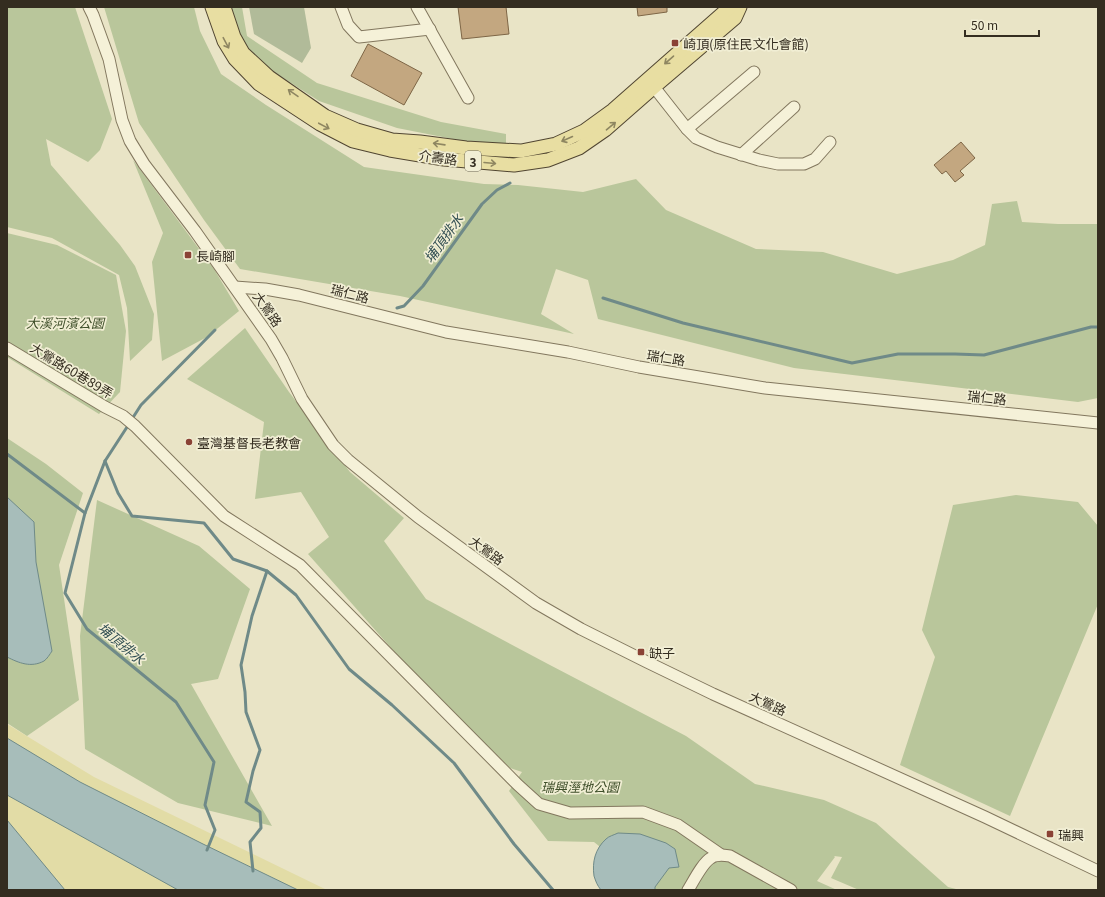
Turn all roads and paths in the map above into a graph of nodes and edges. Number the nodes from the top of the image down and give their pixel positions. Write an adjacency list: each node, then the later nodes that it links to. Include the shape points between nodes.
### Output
1 (89, 7): 16 (street, 大鶯路, via 109,59 122,120 130,141 144,164)
2 (212, 7): 10 (main road, 介壽路 / 3, one-way to 10, via 224,41 235,59 259,84 320,124 353,141 390,150 444,159 514,165 548,160 579,148 605,130)
3 (224, 7): 6 (main road, 介壽路 / 3, one-way to 3, via 613,110 584,131 556,144 521,151 392,140 357,130 325,116 269,77 243,53 234,37)
4 (341, 7): 8 (street, via 348,26 359,36)
5 (417, 7): 8 (street)
6 (730, 7)
7 (740, 7): 10 (main road, 介壽路 / 3, via 735,18)
8 (430, 29): 11 (street)
9 (754, 72): 13 (street)
10 (654, 87): 13 (street)
11 (468, 98)
12 (794, 107): 15 (street)
13 (687, 129): 15 (street, via 696,138)
14 (830, 142): 15 (street, via 815,158 804,164 778,164)
15 (741, 155)
16 (235, 287): 18 (street, 瑞仁路, via 299,295 446,332 765,388); 20 (street, 大鶯路, via 271,339 302,399 333,445 418,517 536,603 581,630 713,694)
17 (7, 348): 19 (street, 大鶯路60巷89弄, via 123,416 224,516 300,565 518,786 539,804 570,813 643,812 678,825)
18 (1098, 423)
19 (720, 854): 21 (street, via 705,864); 22 (street, 大鶯路60巷89弄, via 730,856)
20 (1098, 871)
21 (688, 890)
22 (791, 890)

